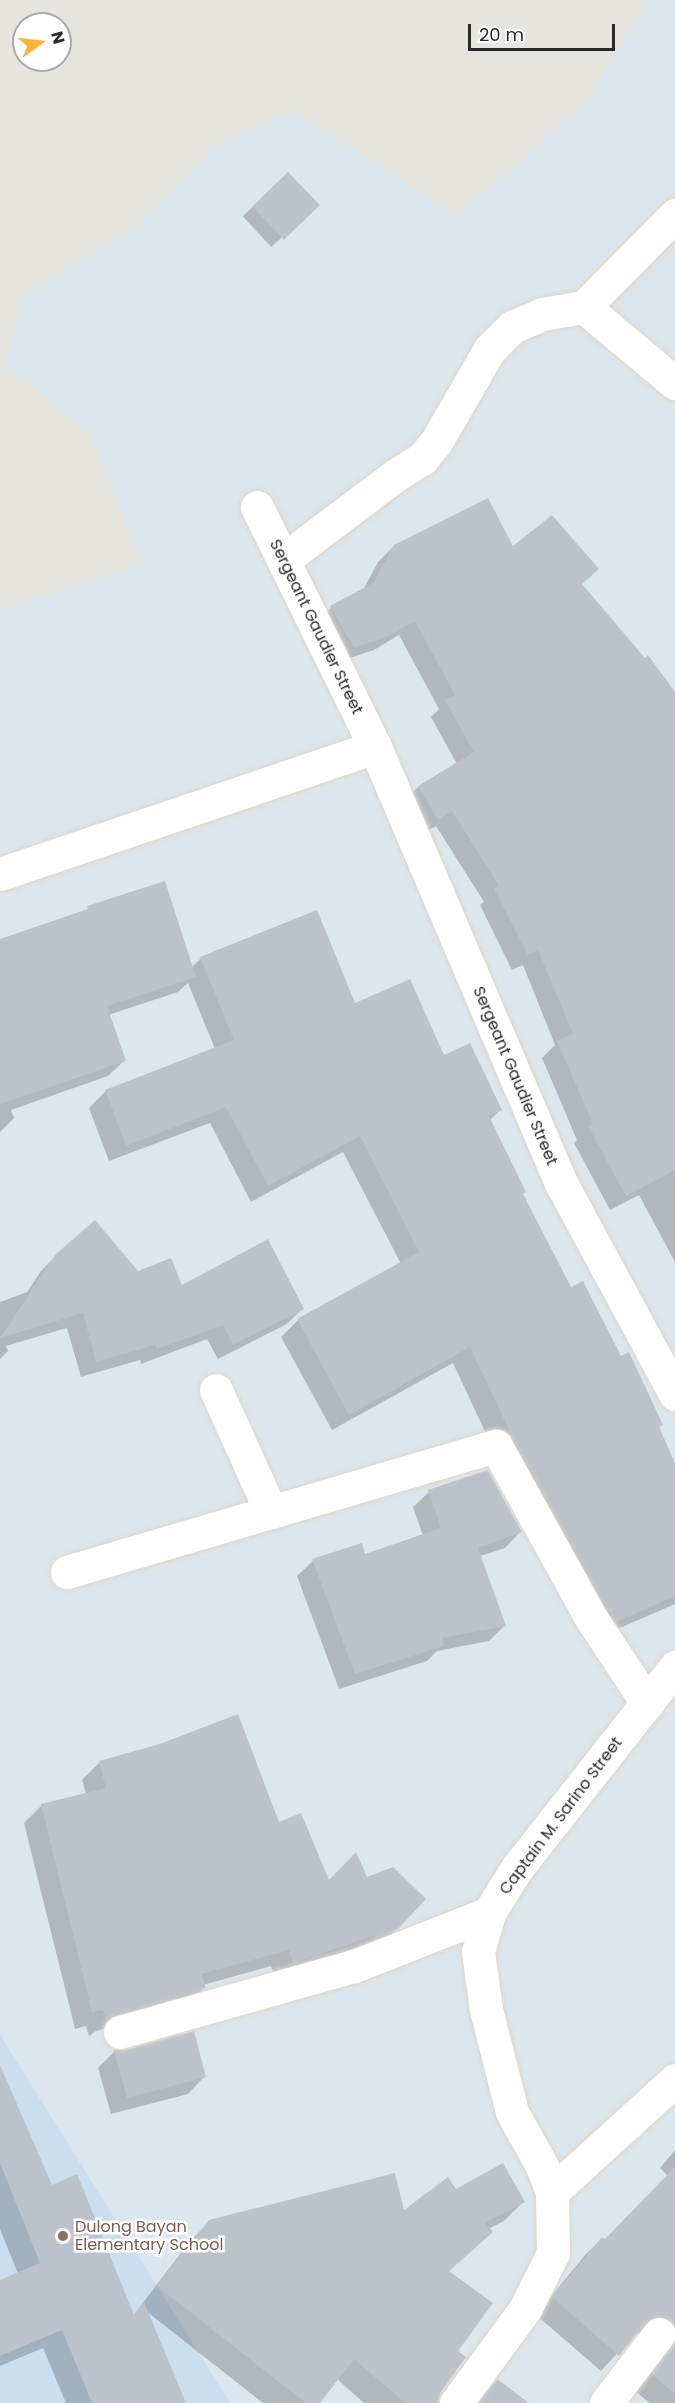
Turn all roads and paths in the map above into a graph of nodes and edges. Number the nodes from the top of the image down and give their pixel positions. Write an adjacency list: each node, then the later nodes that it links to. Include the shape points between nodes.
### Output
1 (675, 215): 2 (street)
2 (584, 307): 3 (street); 5 (street, via 542,314 512,327 490,349 422,459)
3 (675, 383)
4 (257, 507): 5 (street, Sergeant Gaudier Street)
5 (283, 560): 6 (street, Sergeant Gaudier Street)
6 (375, 747): 7 (street); 9 (street, Sergeant Gaudier Street, via 561,1183)
7 (0, 874)
8 (216, 1390): 10 (street)
9 (675, 1394)
10 (271, 1512): 11 (street); 13 (street, via 496,1446 591,1618)
11 (67, 1572)
12 (675, 1667): 13 (street, Captain M. Sarino Street)
13 (647, 1703): 14 (street, Captain M. Sarino Street, via 517,1868)
14 (489, 1913): 15 (street, via 354,1966); 17 (street, Captain M. Sarino Street, via 478,1953 486,2009 512,2112)
15 (120, 2032)
16 (675, 2080): 17 (street)
17 (552, 2192): 19 (street, Captain M. Sarino Street, via 553,2253 525,2309)
18 (659, 2334): 20 (street)
19 (456, 2403)
20 (606, 2403)

